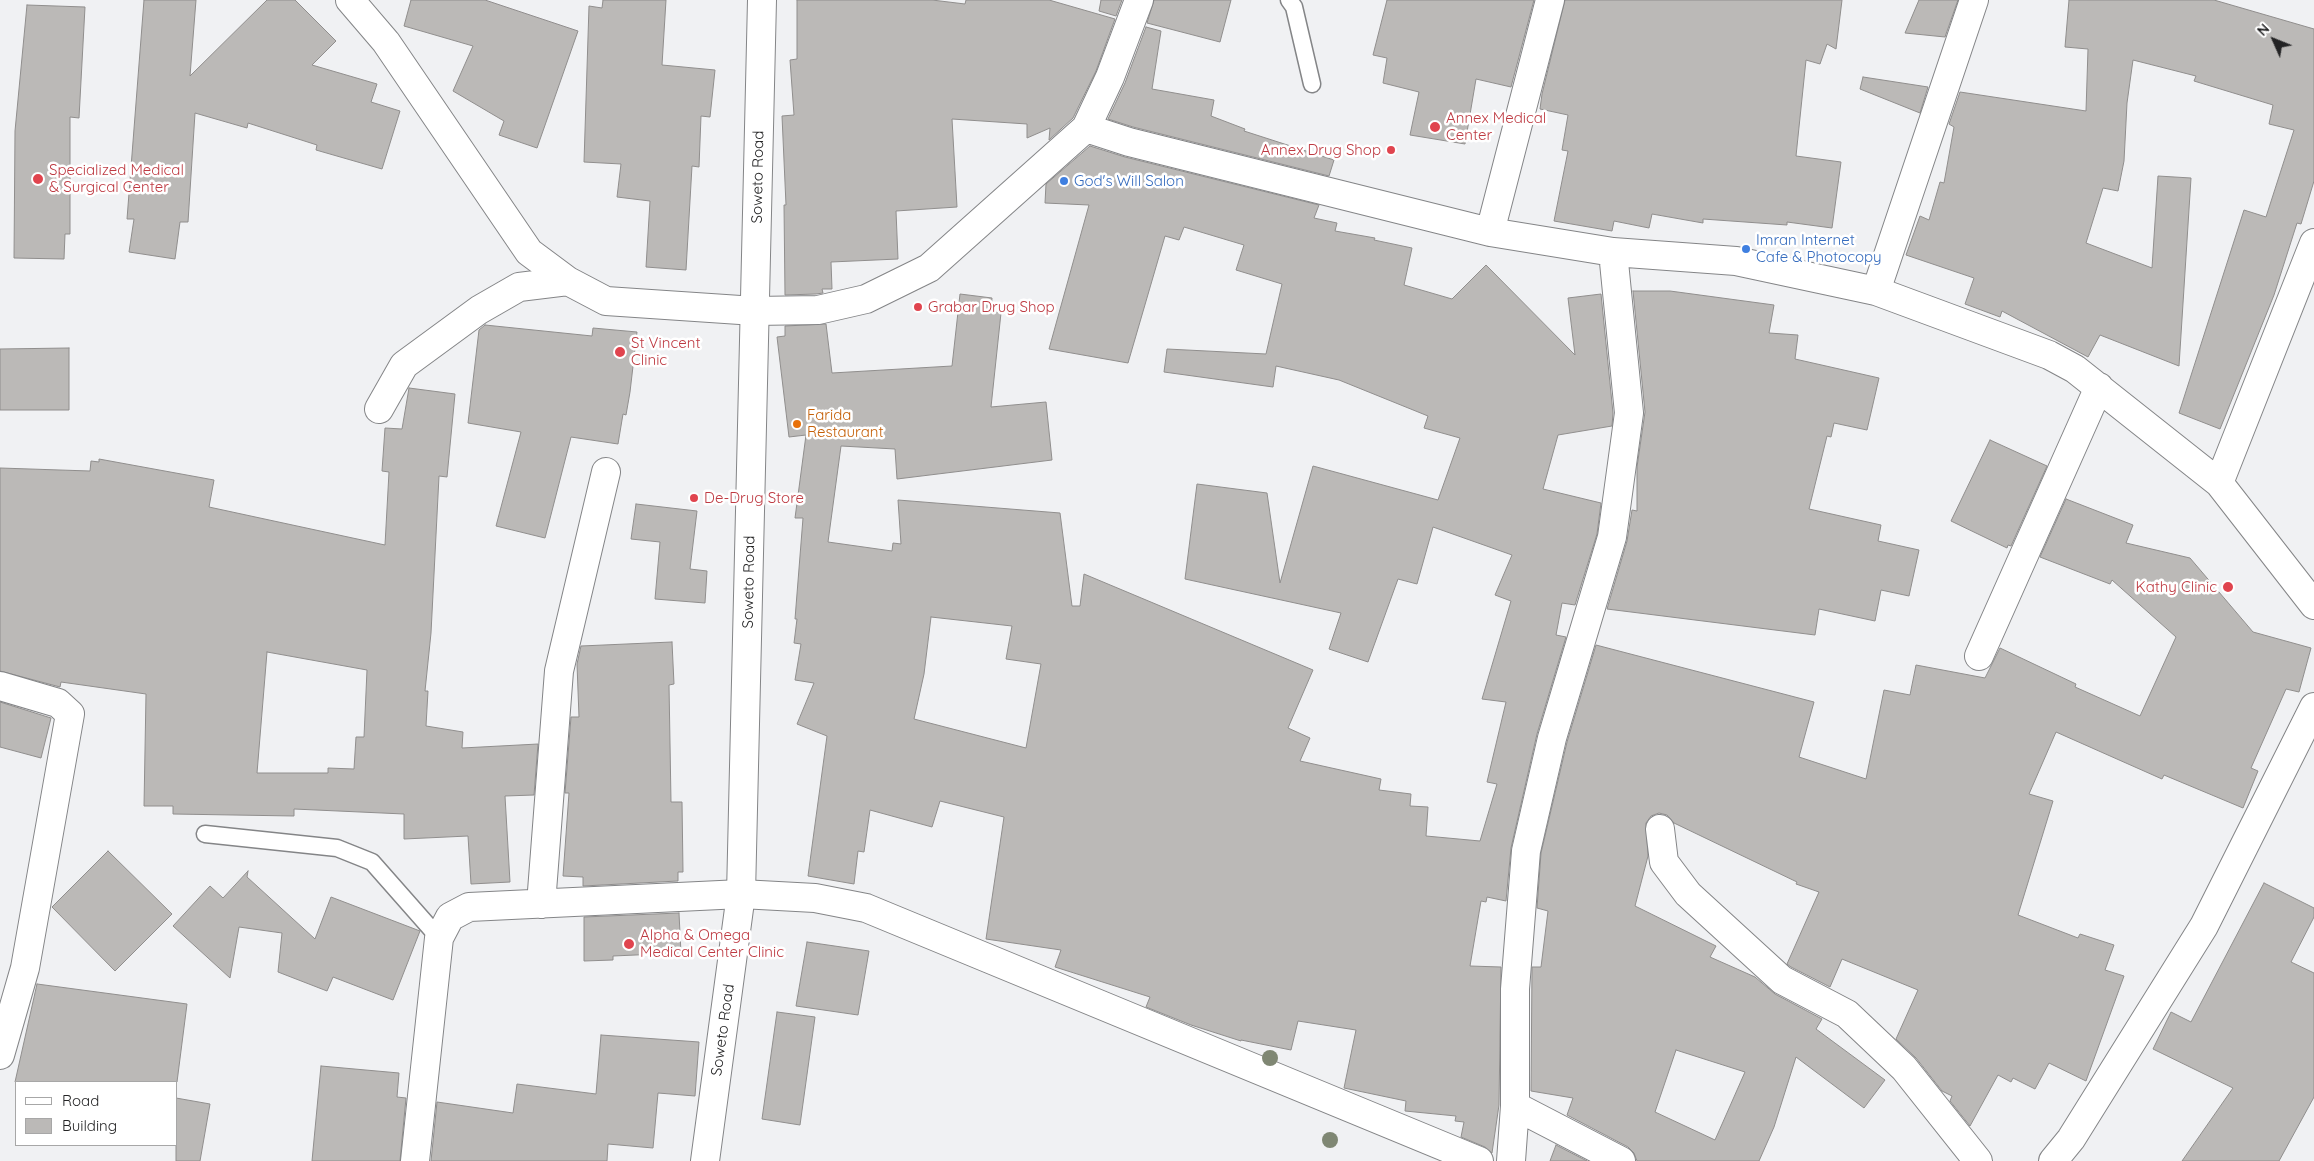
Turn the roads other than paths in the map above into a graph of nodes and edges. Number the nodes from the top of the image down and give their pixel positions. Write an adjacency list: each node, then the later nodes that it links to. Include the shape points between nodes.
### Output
1 (350, 0): 12 (street, via 386,42 529,252)
2 (762, 0): 14 (street, Soweto Road)
3 (1140, 0): 8 (street)
4 (1289, 0): 7 (lane, via 1294,7)
5 (1550, 0): 9 (street)
6 (1974, 0): 13 (street)
7 (1312, 84)
8 (1086, 128): 9 (street, via 1129,142); 14 (street, via 929,268 866,299 818,310)
9 (1490, 232): 11 (street)
10 (2313, 246): 18 (street)
11 (1612, 252): 13 (street, via 1736,261); 29 (street, via 1630,413 1612,537 1552,738 1526,851 1515,989)
12 (568, 281): 14 (street, via 606,301); 16 (street, via 519,287 478,310 404,365)
13 (1876, 291): 15 (street, via 2049,355)
14 (755, 310): 25 (street, Soweto Road)
15 (2099, 387): 18 (street); 20 (street)
16 (379, 409)
17 (606, 472): 26 (street, via 559,671)
18 (2219, 483): 19 (street)
19 (2314, 605)
20 (1978, 656)
21 (0, 686): 28 (street, via 58,703 70,714 25,968)
22 (2314, 706): 36 (street, via 2204,926 2071,1139)
23 (1660, 829): 35 (street, via 1664,862 1688,894 1782,980 1847,1014 1904,1068)
24 (205, 834): 27 (lane, via 337,848 372,862)
25 (741, 894): 26 (street); 31 (street, Soweto Road); 32 (street, via 815,898 866,908)
26 (541, 904): 27 (street, via 469,907 450,917)
27 (439, 938): 30 (street)
28 (0, 1055)
29 (1515, 1106): 33 (street); 34 (street)
30 (415, 1161)
31 (705, 1161)
32 (1479, 1161)
33 (1511, 1161)
34 (1621, 1161)
35 (1978, 1161)
36 (2053, 1161)

